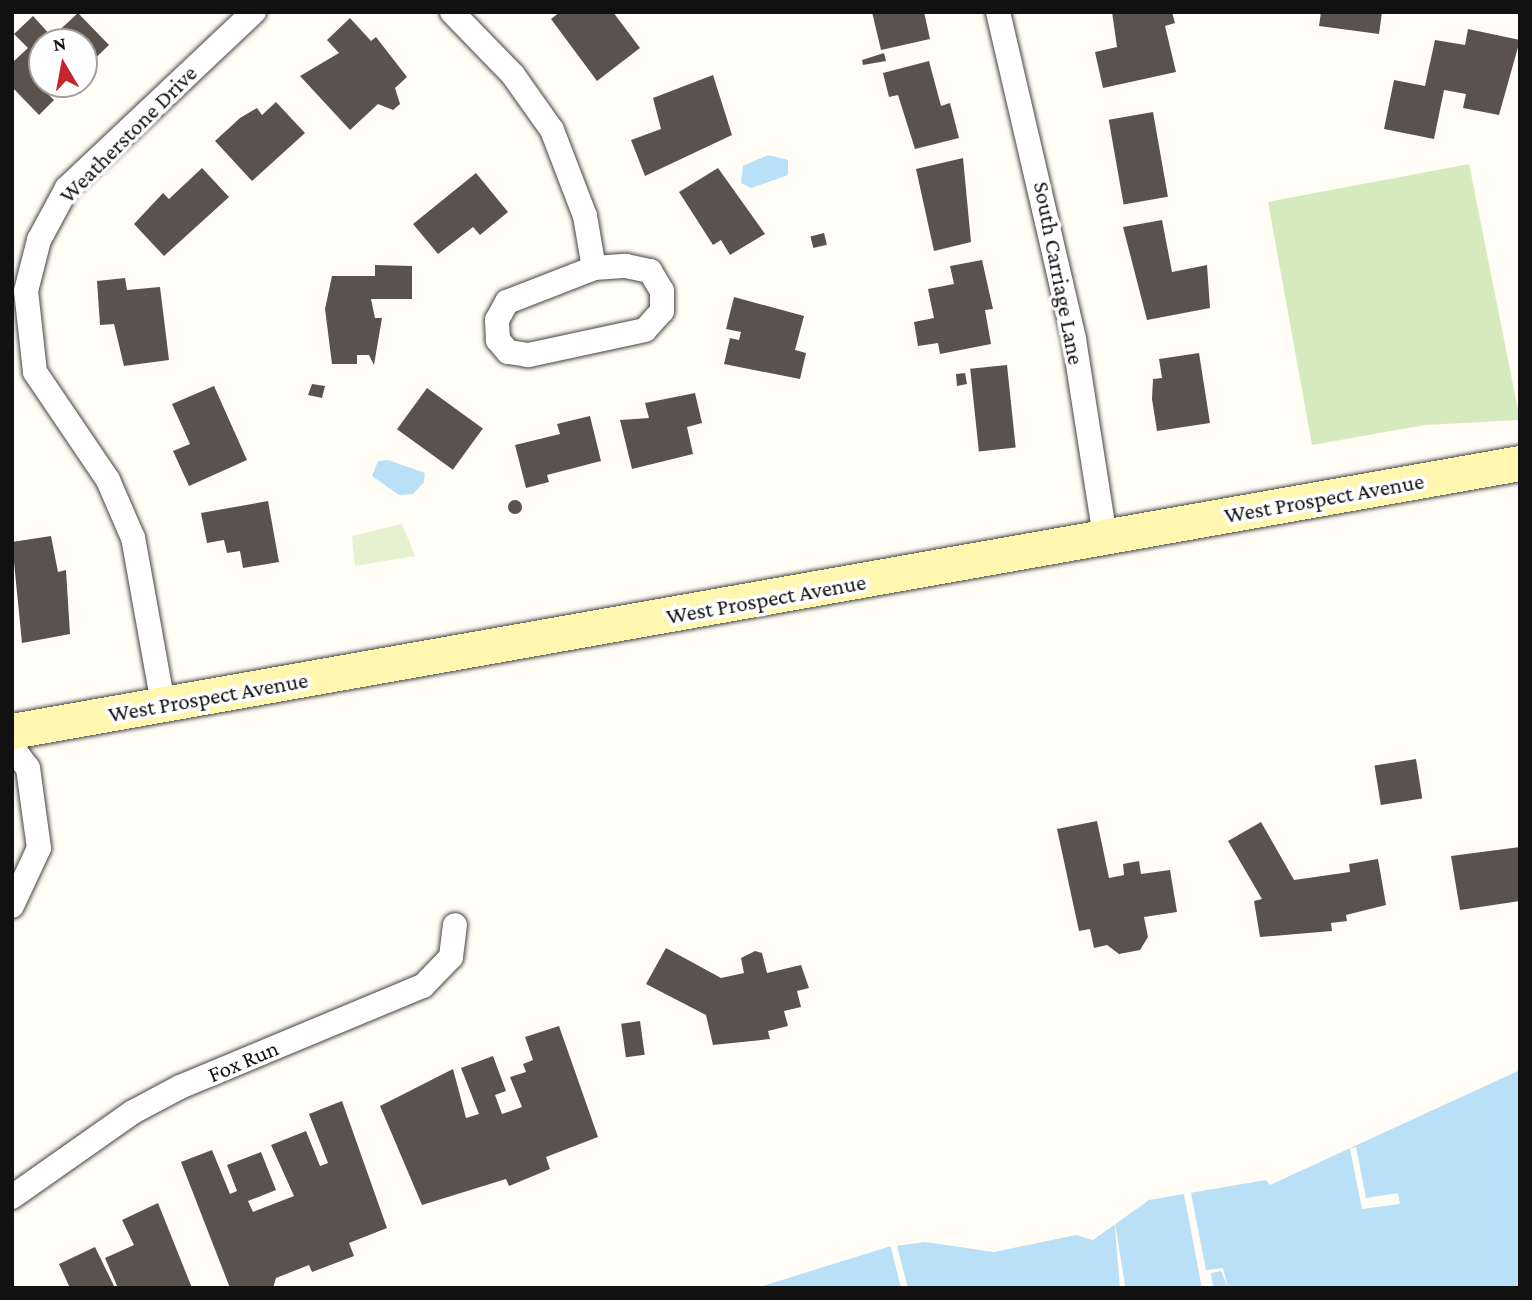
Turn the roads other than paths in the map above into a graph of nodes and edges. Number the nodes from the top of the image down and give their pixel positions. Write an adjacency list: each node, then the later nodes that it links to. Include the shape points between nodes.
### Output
1 (254, 12): 7 (street, Weatherstone Drive, via 67,188 39,240 26,291 35,372 108,480 133,538)
2 (452, 12): 4 (street, via 513,75 552,130 584,216)
3 (998, 12): 6 (street, South Carriage Lane, via 1074,339)
4 (594, 268): 4 (street, via 507,302 497,320 503,348 527,355 624,336 657,321 662,291 650,271)
5 (1520, 463): 6 (main road, West Prospect Avenue)
6 (1105, 538): 7 (main road, West Prospect Avenue)
7 (163, 704): 8 (main road, West Prospect Avenue)
8 (12, 731)
9 (12, 747): 10 (street, via 28,768 39,848)
10 (12, 906)
11 (455, 925): 12 (street, Fox Run, via 451,957 423,986 180,1087 133,1112)
12 (12, 1197)

